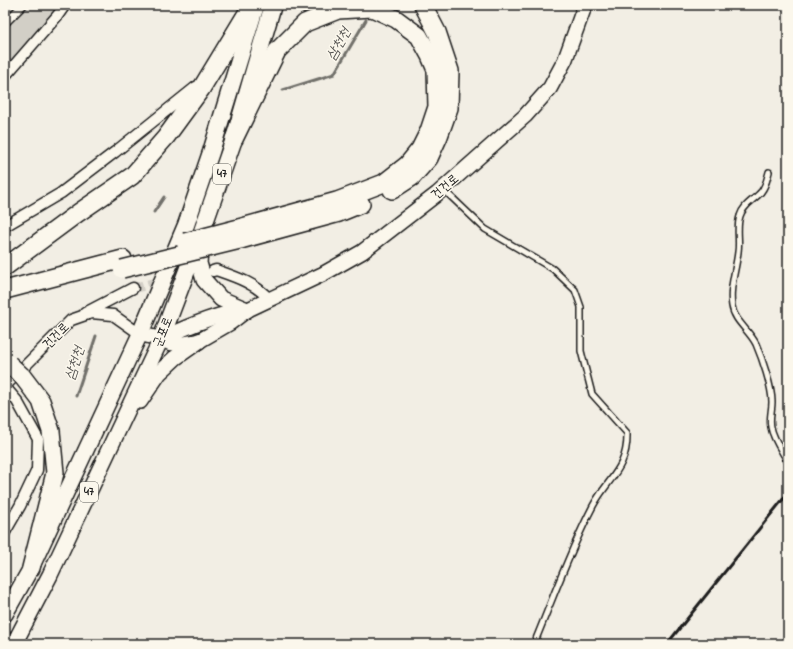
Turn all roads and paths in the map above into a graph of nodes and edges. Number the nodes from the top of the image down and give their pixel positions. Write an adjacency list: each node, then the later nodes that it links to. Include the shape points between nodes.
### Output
1 (23, 5): 8 (street)
2 (64, 5): 9 (street, via 58,16)
3 (252, 5): 10 (highway)
4 (256, 5): 26 (highway, 군포로 / 47, via 186,225)
5 (273, 5): 11 (highway, 군포로 / 47)
6 (423, 5): 16 (highway, via 437,32 450,71 449,108 429,158 412,177 388,193 339,213)
7 (585, 5): 13 (main road, 건건로, via 565,60 550,88 525,116)
8 (5, 23)
9 (5, 76)
10 (208, 77): 14 (street, via 61,193); 18 (highway, via 166,137 132,176)
11 (234, 139): 15 (highway, 군포로 / 47); 16 (highway, via 277,51 305,24 338,10 372,8 396,19 419,36 436,70 437,107 420,149 407,166 384,183)
12 (769, 172): 32 (lane, via 762,191 740,214 738,252 730,296 732,309 756,344 771,389 771,427)
13 (443, 189): 22 (main road, 건건로, via 362,252); 37 (lane, via 485,229 553,269 574,290 581,307 581,351 592,394 627,433 628,446 621,467 594,505)
14 (5, 226)
15 (202, 231): 24 (main road, via 199,263 204,280 221,299); 27 (highway, 군포로 / 47)
16 (240, 234): 17 (highway, bridge)
17 (123, 264): 21 (highway); 23 (highway)
18 (5, 268)
19 (213, 271): 22 (street, via 249,282)
20 (133, 288): 25 (street)
21 (5, 290)
22 (270, 299): 24 (main road, 건건로)
23 (5, 300)
24 (247, 310): 27 (main road, 건건로, via 232,312 178,330); 28 (main road, 건건로)
25 (71, 320): 26 (street, 건건로, via 91,313 113,315); 30 (street, 건건로)
26 (140, 334): 27 (main road, 건건로); 34 (main road, 군포로 / 47)
27 (161, 339): 28 (main road, 건건로, via 182,344); 31 (main road, 군포로 / 47)
28 (199, 341): 31 (main road, via 159,372 140,401)
29 (7, 363): 34 (highway, bridge, via 22,376 41,400 50,431 55,473)
30 (5, 386): 33 (street, via 17,401 38,439 36,470)
31 (132, 401): 36 (main road, 군포로 / 47, via 50,575)
32 (788, 462)
33 (5, 532)
34 (31, 568): 35 (main road, 군포로 / 47)
35 (5, 614)
36 (14, 644)
37 (534, 644)

